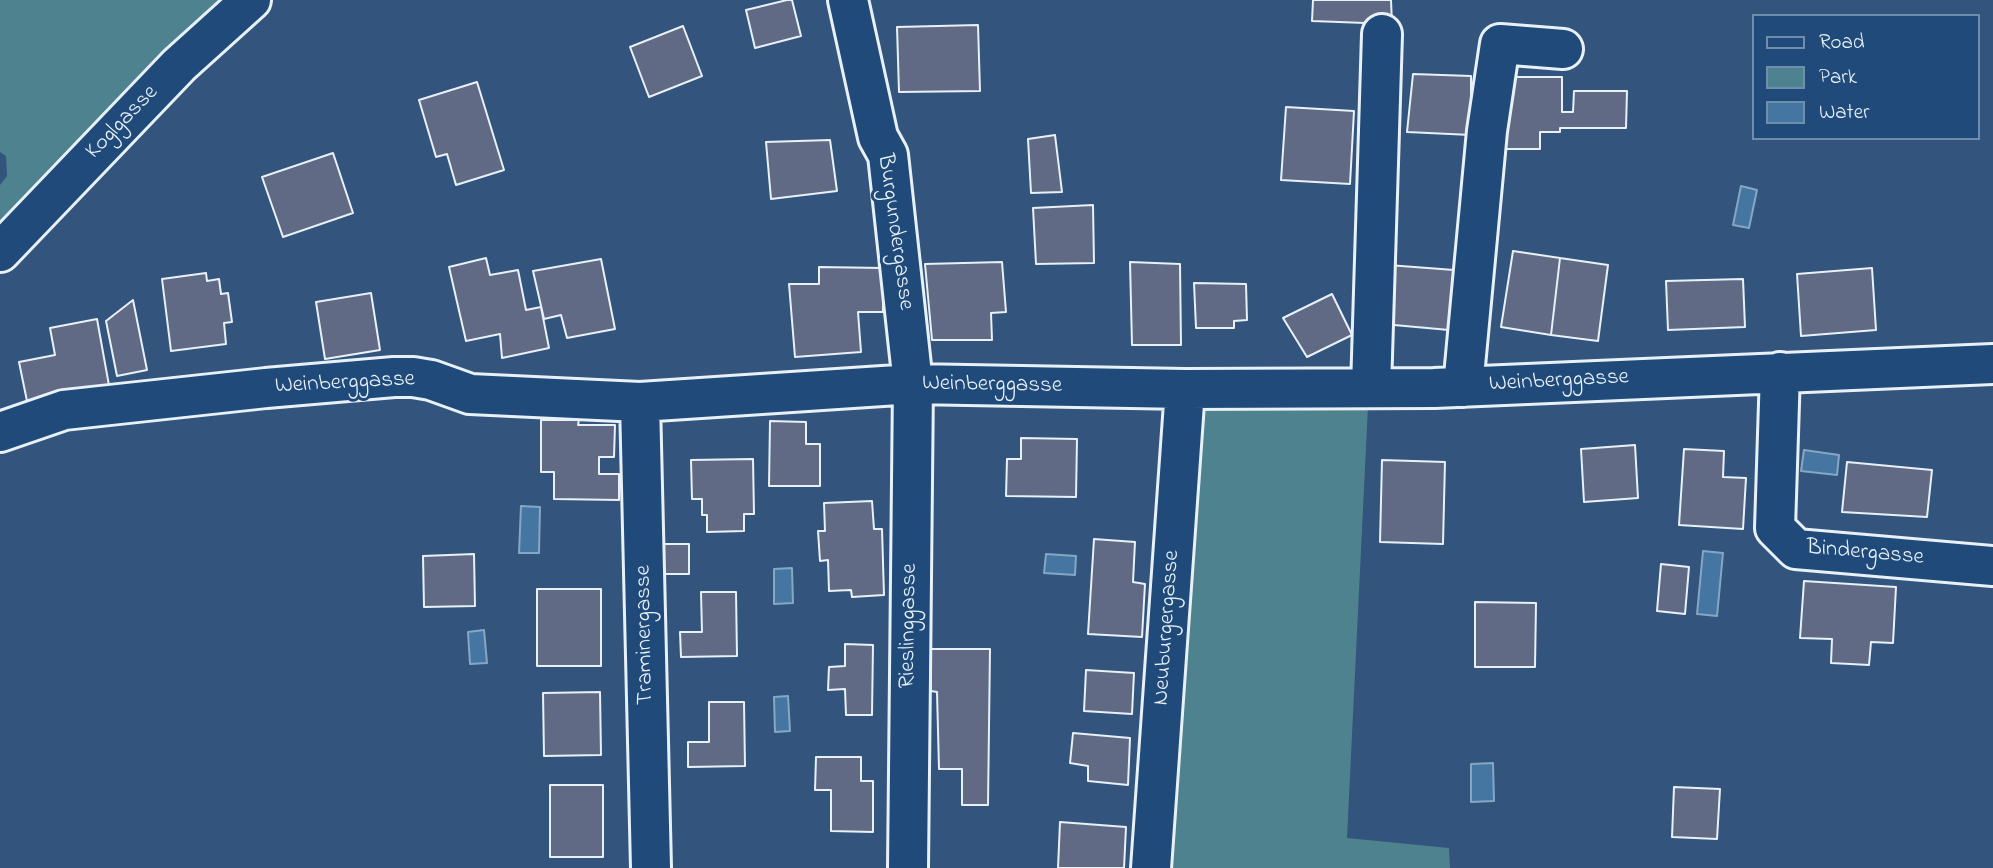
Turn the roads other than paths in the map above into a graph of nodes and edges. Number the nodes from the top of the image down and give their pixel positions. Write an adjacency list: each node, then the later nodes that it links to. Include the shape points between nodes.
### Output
1 (251, 0): 5 (street, Koglgasse, via 179,65)
2 (848, 0): 8 (street, Burgundergasse, via 878,137 888,155)
3 (1381, 34): 10 (street)
4 (1563, 49): 9 (street, via 1500,44 1487,131)
5 (0, 252)
6 (1993, 364): 7 (street, Weinberggasse)
7 (1780, 372): 9 (street, Weinberggasse); 14 (street, Bindergasse, via 1775,528 1796,549)
8 (913, 384): 11 (street, Weinberggasse); 12 (street, Weinberggasse); 16 (street, Rieslinggasse)
9 (1463, 387): 10 (street, Weinberggasse)
10 (1371, 388): 11 (street, Weinberggasse)
11 (1185, 389): 17 (street, Neuburgergasse)
12 (640, 402): 13 (street, Weinberggasse, via 470,394 431,380 394,377 64,410); 15 (street, Traminergasse)
13 (0, 432)
14 (1993, 566)
15 (651, 868)
16 (908, 868)
17 (1151, 868)

